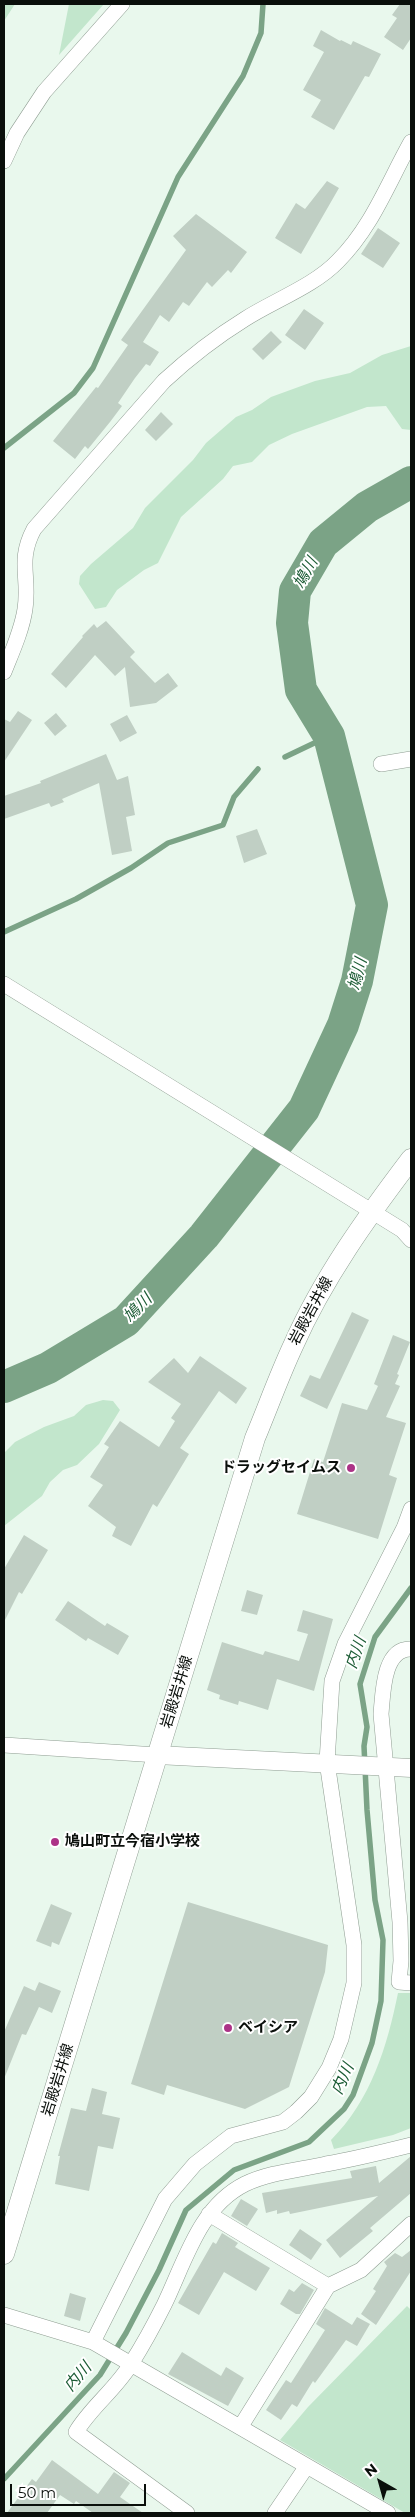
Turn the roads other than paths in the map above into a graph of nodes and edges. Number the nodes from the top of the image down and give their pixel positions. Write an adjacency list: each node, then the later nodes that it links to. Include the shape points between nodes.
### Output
1 (122, 4): 3 (street, via 44,92)
2 (411, 142): 4 (street, via 369,224 337,263 244,319 187,360 164,381 34,529 26,545 25,608)
3 (4, 162)
4 (4, 672)
5 (411, 759): 6 (street)
6 (381, 764)
7 (4, 984): 9 (street)
8 (411, 1159): 9 (main road, 岩殿岩井線)
9 (371, 1212): 10 (street, via 402,1230); 14 (main road, 岩殿岩井線, via 336,1264 293,1344 255,1438)
10 (411, 1240)
11 (411, 1510): 15 (street, via 345,1644 332,1682)
12 (411, 1649): 16 (street, via 403,1649 393,1657 384,1686 381,1714)
13 (4, 1745): 14 (street)
14 (157, 1755): 15 (street); 23 (main road, 岩殿岩井線)
15 (327, 1762): 16 (street); 26 (street, via 354,1945 354,1983 341,2039 311,2098 296,2112 283,2122 231,2136 195,2164 165,2199)
16 (386, 1765): 17 (street); 18 (street)
17 (411, 1768)
18 (404, 1888): 19 (street, via 398,1982)
19 (411, 1984)
20 (411, 2145): 21 (street, via 266,2175 243,2185)
21 (209, 2214): 24 (street); 27 (street)
22 (411, 2224): 24 (street, via 361,2270)
23 (4, 2254)
24 (328, 2286): 28 (street)
25 (4, 2315): 26 (street)
26 (93, 2342): 27 (street)
27 (131, 2364): 28 (street); 30 (street, via 76,2432)
28 (241, 2426): 29 (street)
29 (307, 2466): 31 (street); 32 (street)
30 (177, 2511)
31 (275, 2513)
32 (388, 2513)

